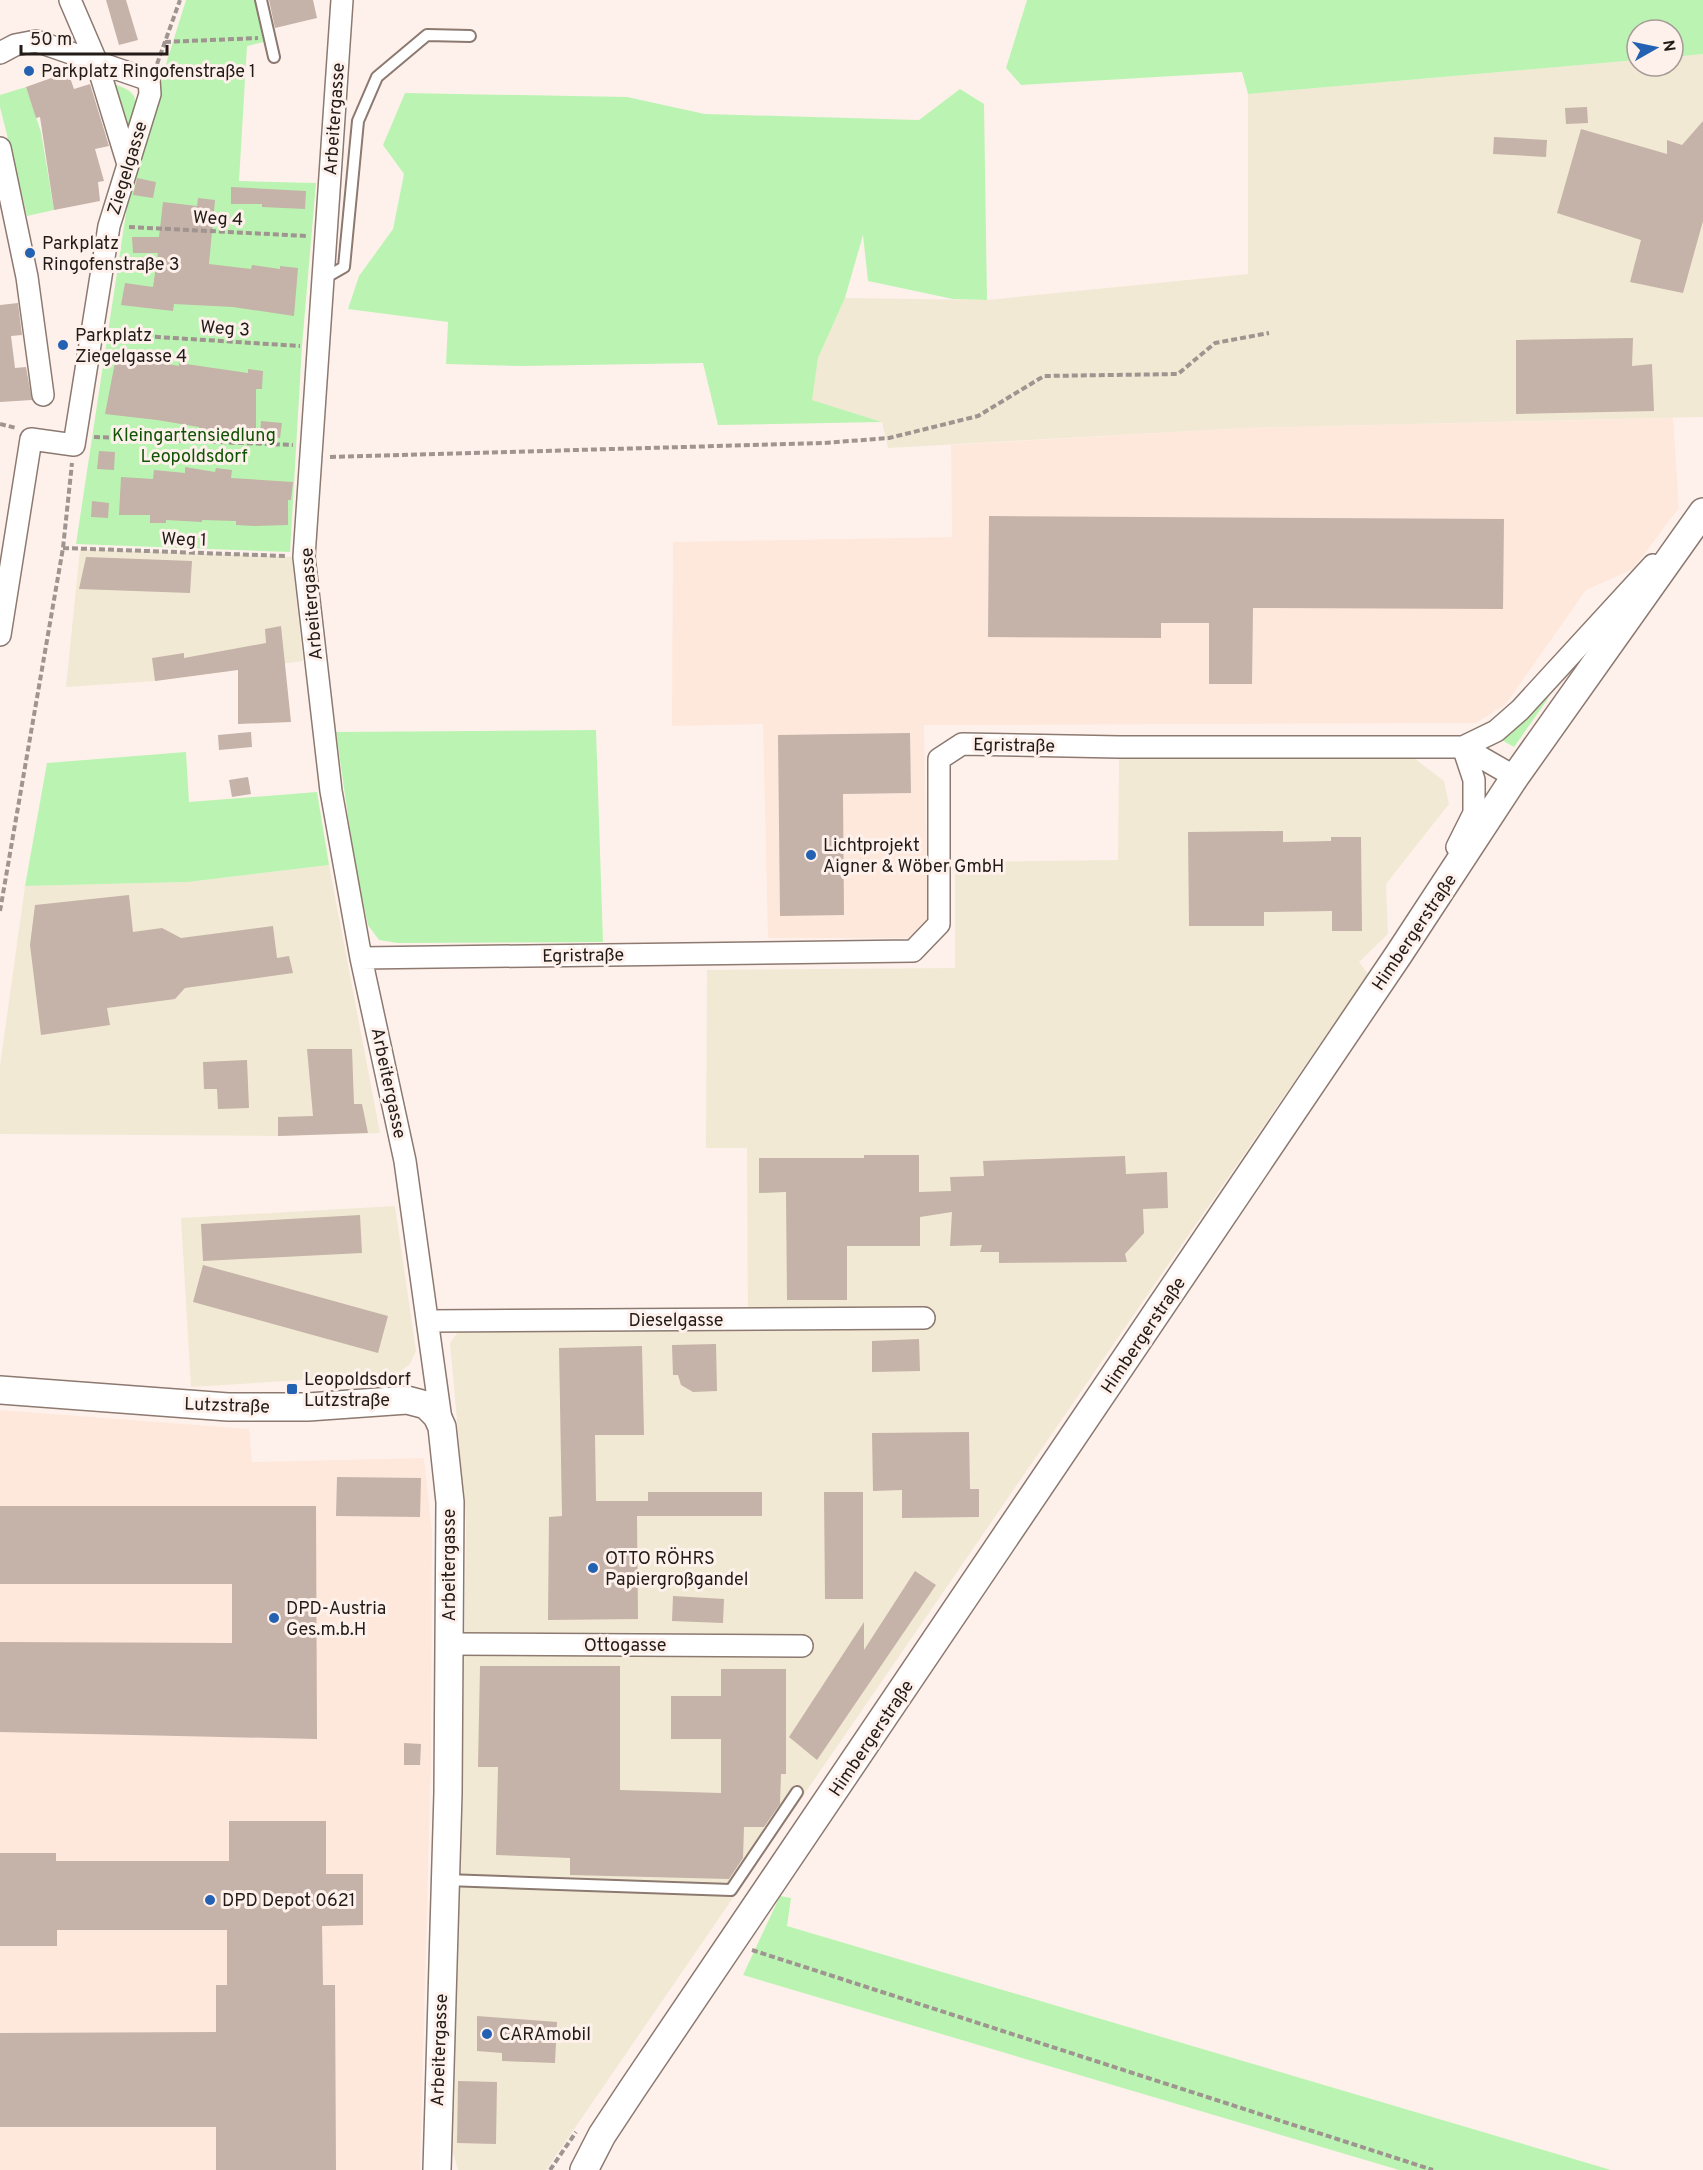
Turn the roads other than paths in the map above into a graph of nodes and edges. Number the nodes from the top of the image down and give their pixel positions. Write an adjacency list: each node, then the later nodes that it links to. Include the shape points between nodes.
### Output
1 (70, 0): 7 (street)
2 (261, 0): 6 (lane)
3 (342, 0): 10 (street, Arbeitergasse)
4 (470, 36): 10 (lane, via 427,35 377,77 358,122 344,267)
5 (0, 53): 7 (street, via 36,41)
6 (274, 57)
7 (98, 63): 9 (street); 9 (street, Ziegelgasse, via 149,80 150,94)
8 (0, 148): 11 (street, via 27,277)
9 (128, 161): 13 (street, Ziegelgasse, via 109,226 74,441 31,439)
10 (323, 279): 17 (street, Arbeitergasse, via 304,557 331,790)
11 (43, 395)
12 (1703, 510): 14 (street, via 1520,711 1496,731); 15 (street, Himbergerstraße)
13 (0, 635)
14 (1463, 747): 15 (street, Egristraße); 16 (street, via 1474,780 1474,813); 17 (street, Egristraße, via 962,744 939,759 939,924 913,951)
15 (1515, 777): 16 (street, Himbergerstraße)
16 (1399, 954): 26 (street, Himbergerstraße, via 633,2088 602,2135)
17 (361, 958): 19 (street, Arbeitergasse, via 405,1161)
18 (924, 1318): 19 (street, Dieselgasse)
19 (428, 1321): 21 (street, Arbeitergasse)
20 (0, 1390): 21 (street, Lutzstraße, via 228,1407 308,1407 407,1400 426,1405)
21 (442, 1427): 22 (street, Arbeitergasse, via 450,1502)
22 (449, 1644): 23 (street, Ottogasse); 25 (street, Arbeitergasse)
23 (802, 1646)
24 (797, 1792): 25 (lane, via 731,1890)
25 (445, 1880): 27 (street, Arbeitergasse)
26 (587, 2168)
27 (437, 2170)

